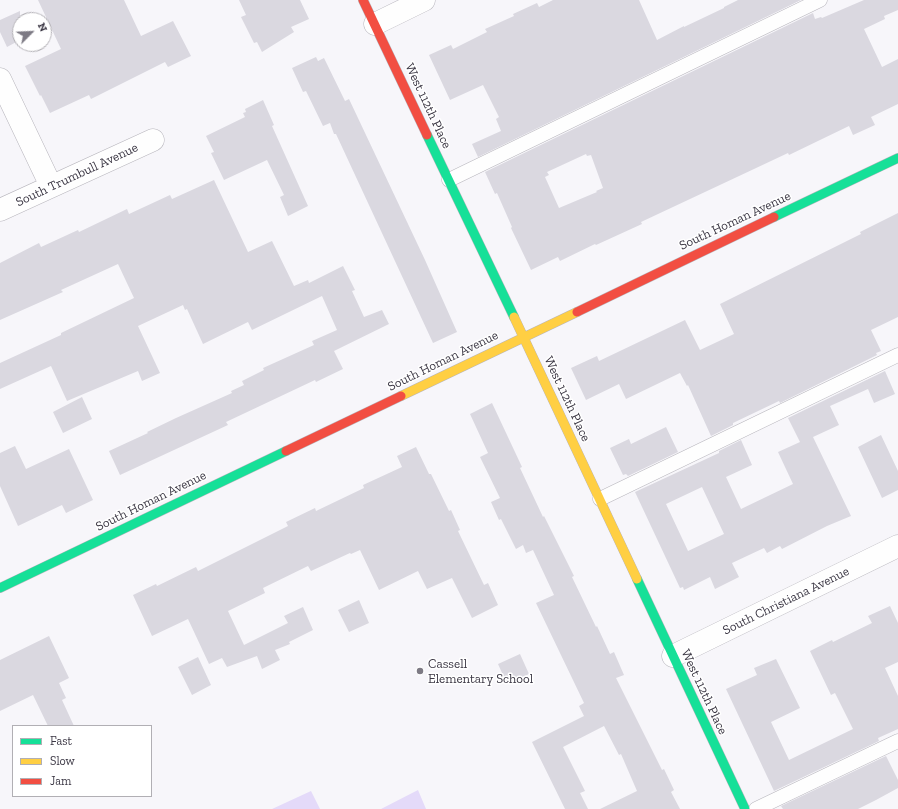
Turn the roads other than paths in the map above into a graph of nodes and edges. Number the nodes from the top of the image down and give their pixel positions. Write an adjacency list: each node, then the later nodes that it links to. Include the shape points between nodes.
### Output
1 (363, 0): 4 (street, West 112th Place)
2 (424, 0): 4 (street)
3 (820, 0): 8 (lane)
4 (374, 24): 8 (street, West 112th Place)
5 (0, 79): 9 (street)
6 (153, 140): 9 (street, South Trumbull Avenue)
7 (898, 158): 11 (street, South Homan Avenue)
8 (449, 180): 11 (street, West 112th Place)
9 (51, 186): 10 (street, South Trumbull Avenue)
10 (0, 210)
11 (523, 336): 13 (street, West 112th Place); 15 (street, South Homan Avenue)
12 (898, 355): 13 (lane)
13 (600, 499): 16 (street, West 112th Place)
14 (898, 546): 16 (street, South Christiana Avenue)
15 (0, 588)
16 (673, 656): 18 (street, West 112th Place)
17 (898, 742): 19 (lane)
18 (745, 809)
19 (756, 809)

